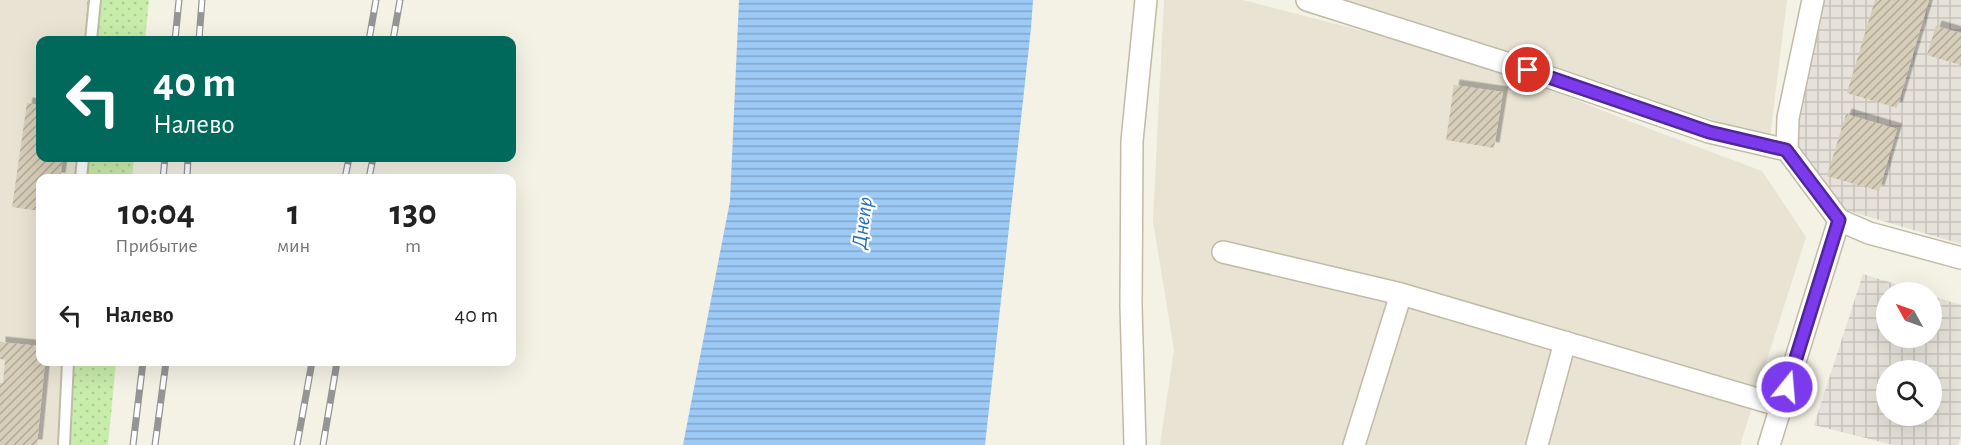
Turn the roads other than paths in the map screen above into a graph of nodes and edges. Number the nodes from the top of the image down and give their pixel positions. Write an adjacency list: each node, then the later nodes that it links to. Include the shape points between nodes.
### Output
1 (95, 0): 5 (lane)
2 (1146, 0): 15 (street, via 1132,141)
3 (1307, 0): 6 (street, via 1709,132)
4 (1813, 0): 6 (street, via 1788,118)
5 (91, 36)
6 (1786, 150): 7 (street)
7 (1839, 220): 9 (street, via 1869,233); 13 (street)
8 (1223, 252): 10 (street)
9 (1961, 258)
10 (1401, 294): 11 (street); 16 (street)
11 (1565, 342): 13 (street); 17 (street)
12 (68, 366): 14 (lane)
13 (1781, 406): 18 (street)
14 (64, 445)
15 (1135, 445)
16 (1354, 445)
17 (1537, 445)
18 (1769, 445)

